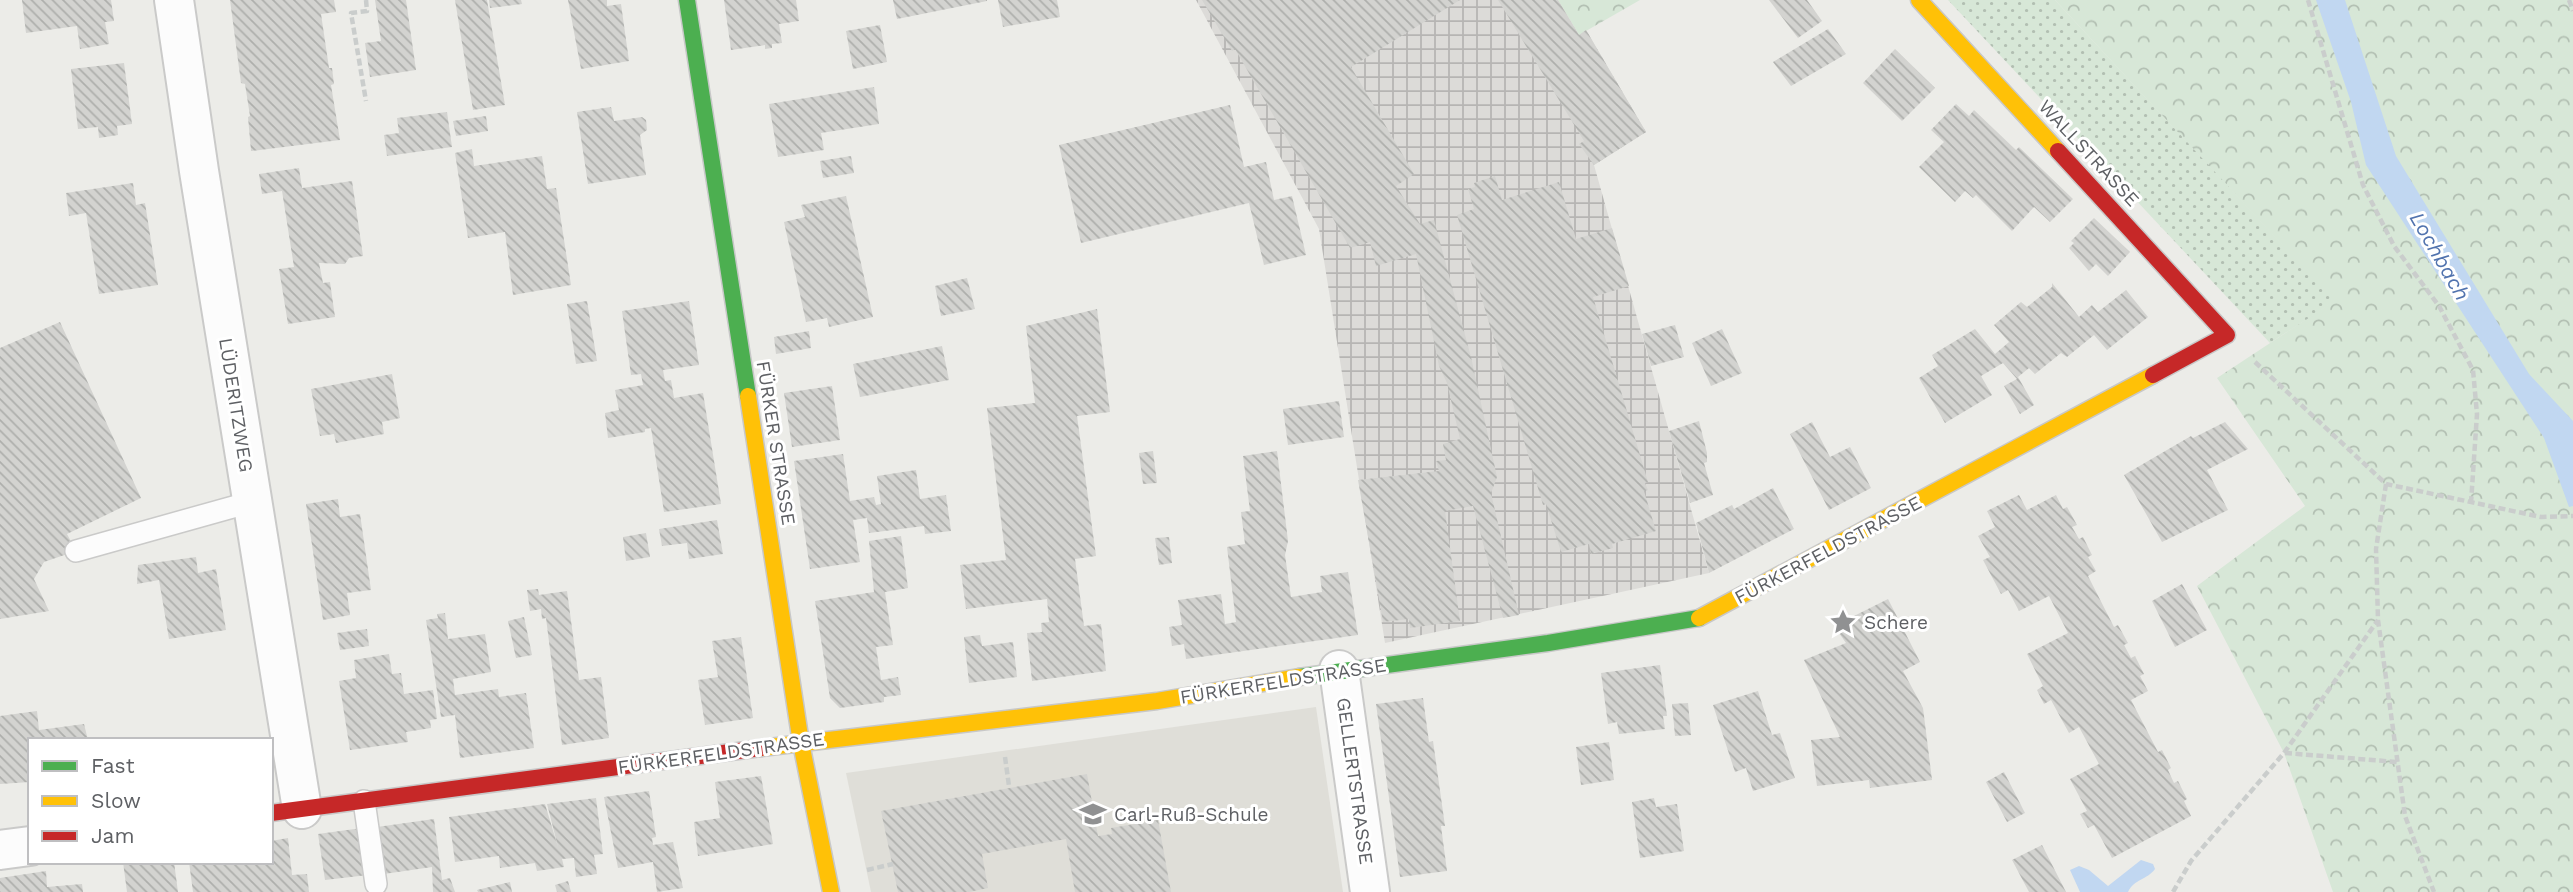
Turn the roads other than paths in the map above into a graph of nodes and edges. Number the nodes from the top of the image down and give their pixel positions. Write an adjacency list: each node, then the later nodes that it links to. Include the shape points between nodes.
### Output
1 (174, 0): 5 (street, LÜDERITZWEG)
2 (687, 0): 8 (street, FÜRKER STRASSE)
3 (1919, 0): 4 (street, WALLSTRASSE)
4 (2227, 335): 7 (street, FÜRKERFELDSTRASSE, via 1703,617)
5 (251, 502): 6 (lane); 10 (street, LÜDERITZWEG)
6 (76, 551)
7 (1339, 670): 8 (street, FÜRKERFELDSTRASSE, via 1157,701); 15 (street, GELLERTSTRASSE)
8 (801, 743): 9 (street, FÜRKERFELDSTRASSE); 14 (street, FÜRKER STRASSE)
9 (364, 801): 10 (street, FÜRKERFELDSTRASSE); 13 (lane)
10 (286, 811)
11 (28, 846): 12 (street)
12 (0, 850)
13 (376, 884)
14 (831, 892)
15 (1370, 892)

